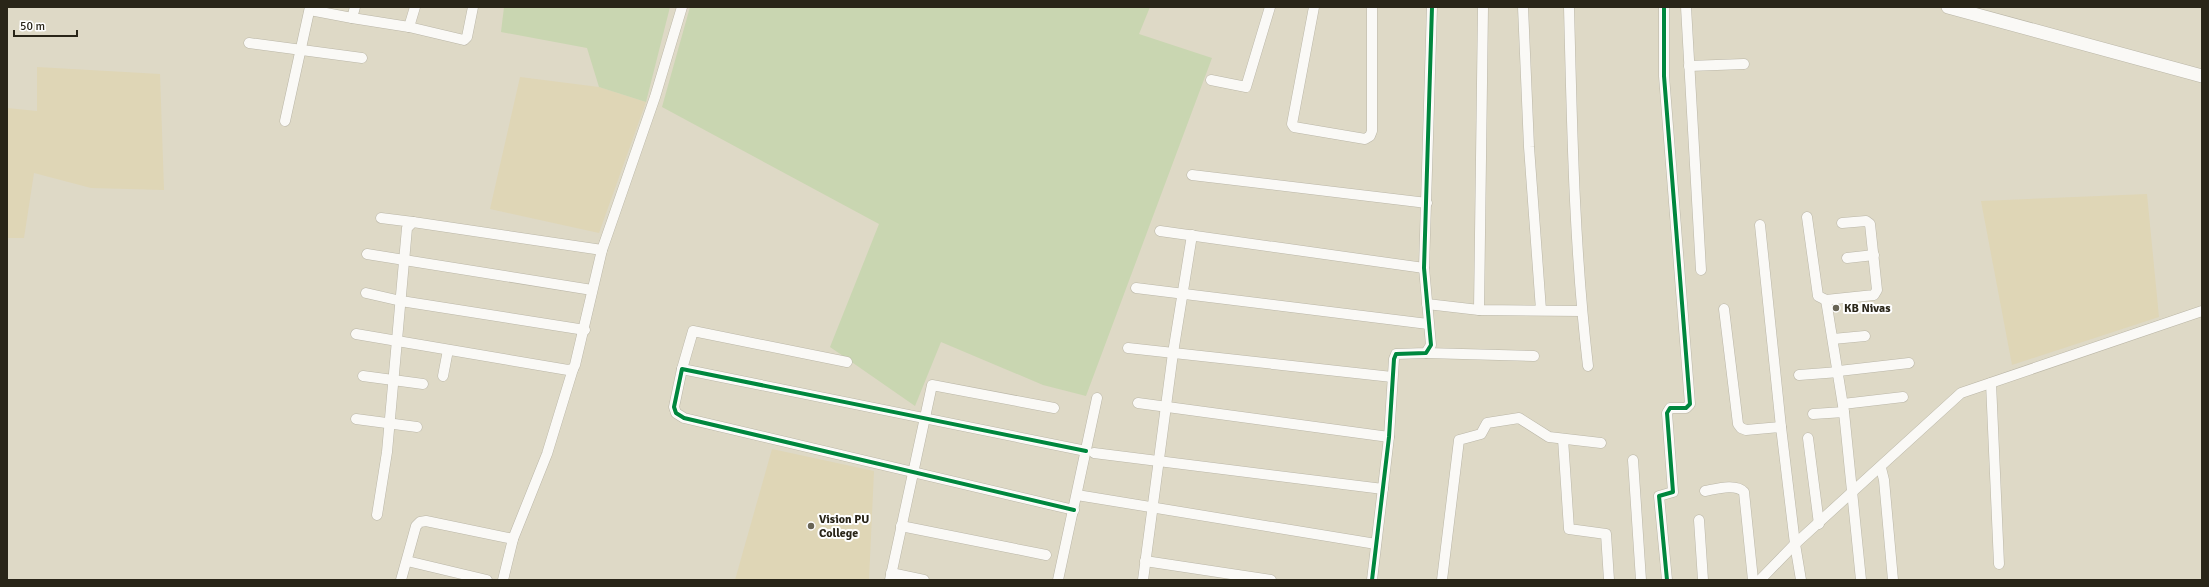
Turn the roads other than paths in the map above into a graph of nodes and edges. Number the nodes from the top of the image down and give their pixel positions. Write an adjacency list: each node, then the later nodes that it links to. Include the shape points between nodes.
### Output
1 (355, 7): 16 (street)
2 (415, 7): 17 (street)
3 (473, 7): 17 (street, via 466,39)
4 (682, 7): 35 (street, via 656,97)
5 (1270, 7): 24 (street, via 1246,87)
6 (1314, 7): 7 (street, via 1292,124 1294,127 1365,140 1372,131)
7 (1372, 7)
8 (1432, 7): 27 (street)
9 (1482, 7): 50 (street)
10 (1523, 7): 51 (street, via 1529,147)
11 (1569, 7): 53 (street, via 1573,168)
12 (1664, 7): 128 (street, via 1664,76 1690,404 1686,408 1670,408 1667,413 1673,492 1659,496)
13 (1686, 7): 22 (street)
14 (1948, 7): 23 (main road)
15 (310, 9): 16 (street); 19 (street)
16 (352, 18): 17 (street)
17 (409, 26)
18 (250, 43): 19 (street)
19 (301, 50): 20 (street); 25 (street)
20 (362, 58)
21 (1744, 64): 22 (street)
22 (1689, 66): 41 (street)
23 (2202, 76)
24 (1211, 80)
25 (285, 121)
26 (1192, 175): 27 (street)
27 (1427, 203): 40 (street)
28 (1807, 217): 46 (street, via 1816,289 1818,296)
29 (381, 218): 30 (street)
30 (413, 222): 35 (street); 39 (street, via 407,228)
31 (1842, 223): 37 (street, via 1866,221 1870,224)
32 (1760, 225): 89 (street)
33 (1160, 231): 34 (street)
34 (1192, 235): 40 (street); 45 (street)
35 (602, 250): 43 (street)
36 (367, 254): 39 (street)
37 (1874, 255): 38 (street); 46 (street, via 1877,290 1874,295)
38 (1847, 258)
39 (405, 259): 43 (street); 47 (street)
40 (1424, 268): 48 (street)
41 (1701, 270)
42 (1136, 288): 45 (street)
43 (592, 290): 55 (street)
44 (366, 293): 47 (street)
45 (1182, 294): 54 (street); 63 (street)
46 (1826, 300): 58 (street)
47 (401, 301): 55 (street); 59 (street)
48 (1427, 304): 50 (street); 54 (street)
49 (1724, 309): 89 (street, via 1738,424 1746,430)
50 (1479, 310): 51 (street)
51 (1541, 310): 53 (street)
52 (2202, 311): 76 (street)
53 (1582, 312): 67 (street)
54 (1428, 324): 62 (street, via 1431,345)
55 (585, 330): 68 (street)
56 (356, 334): 59 (street)
57 (1865, 336): 58 (street)
58 (1834, 339): 70 (street)
59 (397, 342): 61 (street); 75 (street)
60 (1128, 348): 63 (street)
61 (448, 350): 68 (street); 73 (street)
62 (1426, 352): 64 (street); 74 (street, via 1396,354)
63 (1173, 353): 74 (street); 81 (street)
64 (1534, 356)
65 (847, 362): 69 (street, via 693,331)
66 (1909, 363): 70 (street)
67 (1588, 366)
68 (573, 369): 109 (street, via 547,454)
69 (682, 369): 86 (street); 98 (street, via 674,407 676,413 684,418)
70 (1839, 372): 71 (street); 83 (street)
71 (1799, 375)
72 (363, 376): 75 (street)
73 (442, 376)
74 (1392, 377): 90 (street)
75 (393, 380): 77 (street); 87 (street)
76 (1991, 383): 97 (street, via 1961,393); 115 (street)
77 (423, 384)
78 (1903, 396): 83 (street)
79 (1097, 398): 94 (street)
80 (1138, 403): 81 (street)
81 (1166, 406): 90 (street); 96 (street)
82 (1054, 408): 86 (street, via 932,385)
83 (1844, 408): 84 (street); 101 (street)
84 (1813, 414)
85 (356, 418): 87 (street)
86 (926, 418): 94 (street); 98 (street)
87 (389, 424): 88 (street); 105 (street)
88 (416, 427)
89 (1781, 427): 111 (street)
90 (1389, 437): 99 (street)
91 (1563, 438): 93 (street); 125 (street, via 1547,436 1519,418 1487,423 1481,434 1459,440); 126 (street, via 1569,529 1606,534)
92 (1808, 438): 107 (street)
93 (1602, 443)
94 (1090, 452): 96 (street); 102 (street)
95 (1633, 460): 127 (street)
96 (1158, 463): 99 (street); 103 (street)
97 (1881, 468): 101 (street); 134 (street)
98 (914, 471): 104 (street); 108 (street)
99 (1383, 489): 110 (street)
100 (1705, 491): 130 (street, via 1734,487 1744,492)
101 (1853, 493): 107 (street); 133 (street)
102 (1077, 495): 103 (street); 104 (street)
103 (1152, 507): 110 (street); 114 (street)
104 (1074, 510): 121 (street)
105 (377, 515)
106 (1699, 520): 129 (street)
107 (1819, 524): 111 (street)
108 (901, 526): 112 (street); 116 (street)
109 (513, 540): 113 (street, via 426,521 420,522 416,526); 119 (street)
110 (1376, 544): 124 (street)
111 (1795, 544): 131 (street); 132 (street)
112 (1046, 555)
113 (407, 561): 117 (street); 118 (street)
114 (1145, 561): 122 (street); 123 (street)
115 (1998, 564)
116 (891, 577): 120 (street)
117 (401, 580)
118 (487, 580)
119 (503, 580)
120 (924, 580)
121 (1058, 580)
122 (1142, 580)
123 (1271, 580)
124 (1372, 580)
125 (1442, 580)
126 (1610, 580)
127 (1641, 580)
128 (1667, 580)
129 (1703, 580)
130 (1753, 580)
131 (1760, 580)
132 (1801, 580)
133 (1861, 580)
134 (1893, 580)

